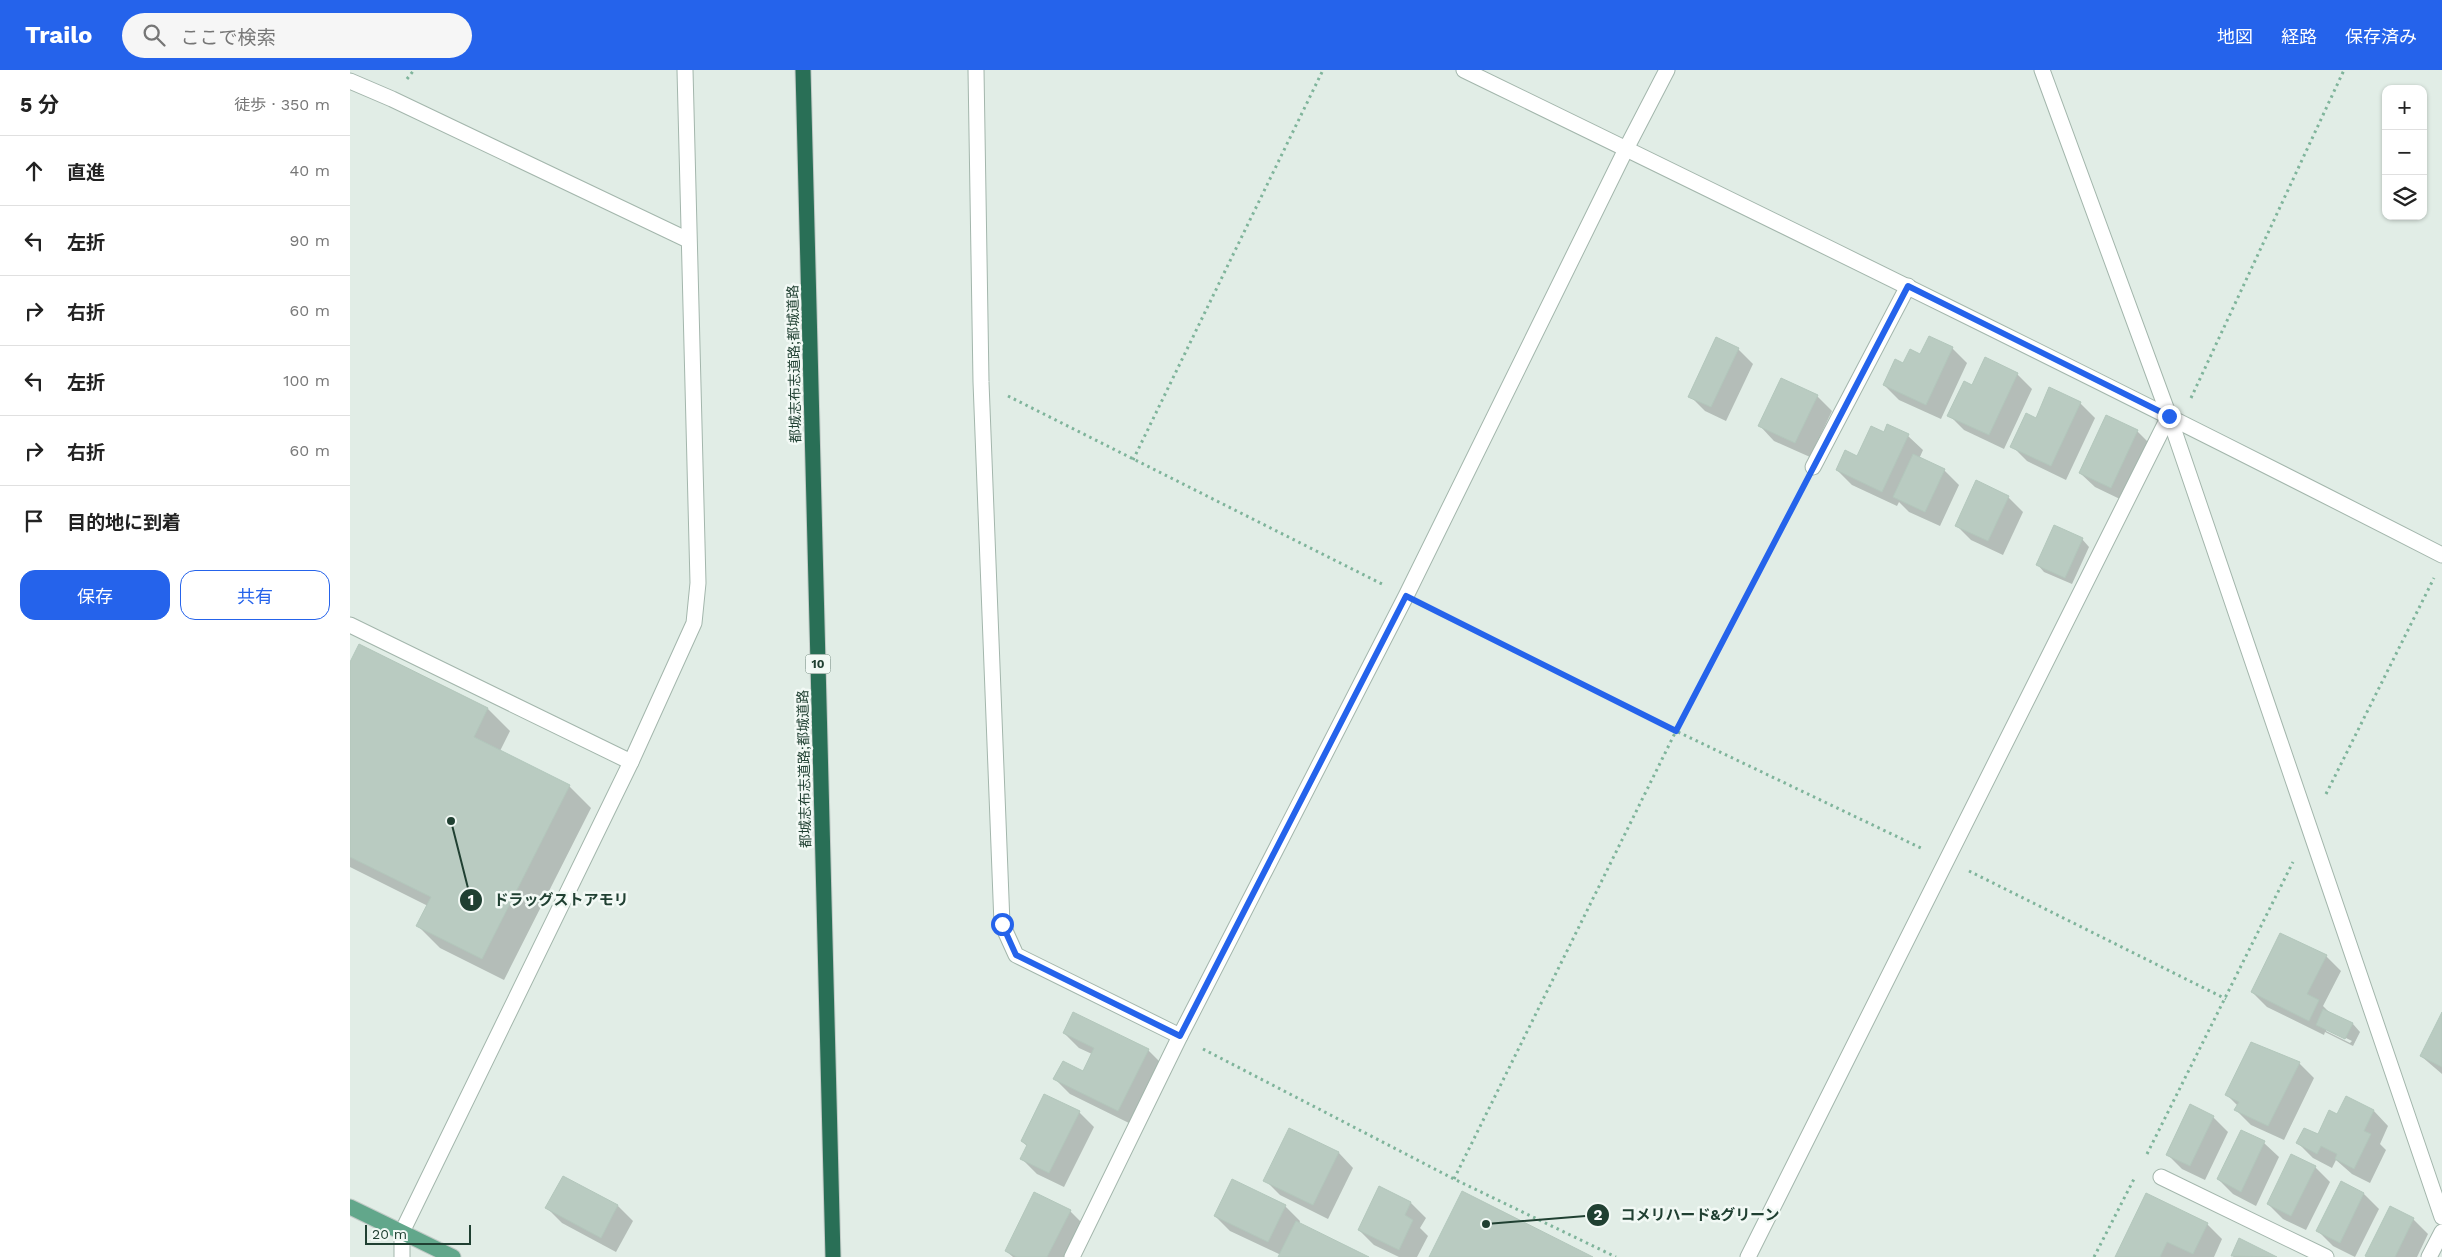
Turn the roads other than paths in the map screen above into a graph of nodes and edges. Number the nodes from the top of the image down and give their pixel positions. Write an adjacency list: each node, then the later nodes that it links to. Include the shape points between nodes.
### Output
1 (685, 70): 9 (street)
2 (803, 70): 24 (highway, 都城志布志道路;都城道路 / 10)
3 (976, 70): 16 (street, via 981,382 1002,924 1016,955)
4 (1464, 70): 8 (street)
5 (1667, 70): 8 (street)
6 (2042, 70): 11 (street)
7 (350, 81): 9 (street)
8 (1626, 148): 10 (street); 16 (street, via 1406,596)
9 (688, 240): 15 (street, via 698,583 694,623)
10 (1908, 286): 11 (street); 12 (street)
11 (2175, 418): 13 (street); 19 (street, via 2309,829); 26 (street, via 1947,860)
12 (1813, 467)
13 (2442, 555)
14 (350, 625): 15 (street)
15 (631, 762): 20 (street)
16 (1180, 1036): 25 (street)
17 (2161, 1177): 27 (street)
18 (350, 1207): 20 (main road)
19 (2442, 1217)
20 (402, 1232): 22 (street); 23 (main road)
21 (2442, 1232): 28 (street)
22 (402, 1257)
23 (453, 1257)
24 (833, 1257)
25 (1072, 1257)
26 (1748, 1257)
27 (2326, 1257)
28 (2429, 1257)

